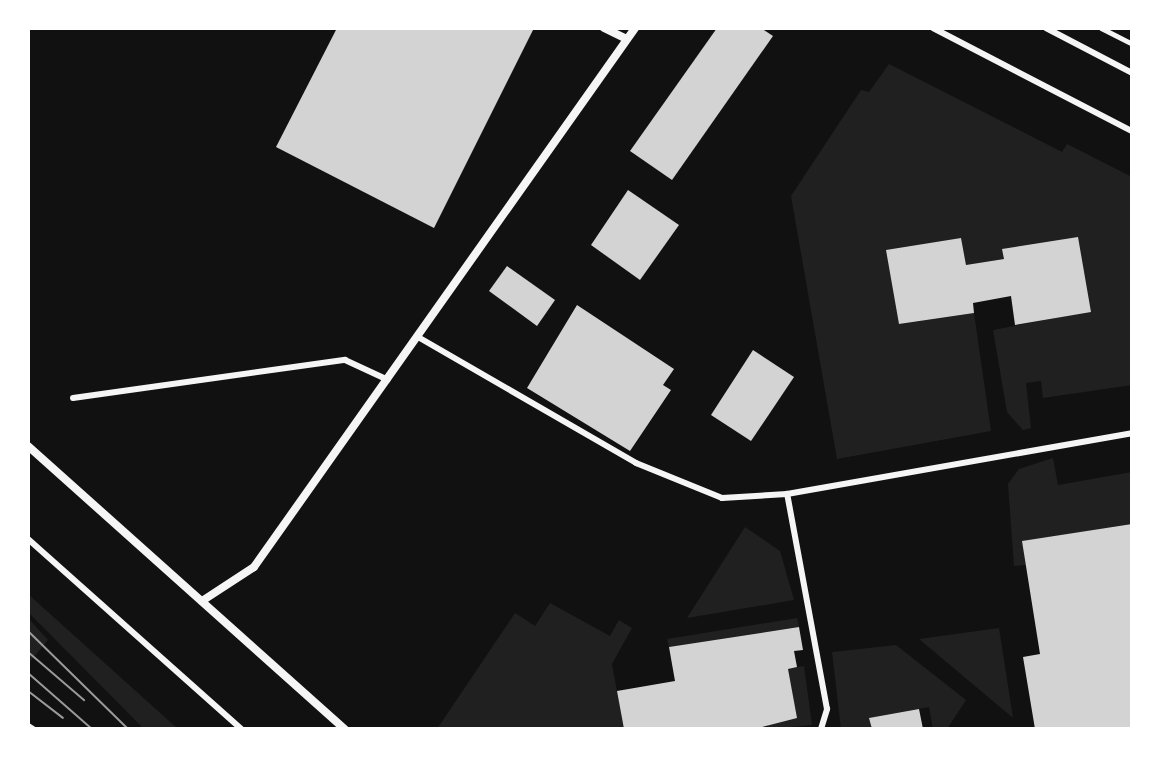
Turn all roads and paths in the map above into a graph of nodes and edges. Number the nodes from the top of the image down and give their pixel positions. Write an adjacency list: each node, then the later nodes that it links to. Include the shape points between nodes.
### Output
1 (604, 28): 6 (street)
2 (635, 28): 6 (street)
3 (933, 28): 9 (lane)
4 (1046, 28): 8 (lane)
5 (1101, 28): 7 (path)
6 (627, 39): 10 (street)
7 (1132, 44)
8 (1132, 73)
9 (1132, 131)
10 (418, 337): 11 (street); 15 (lane, via 636,463 722,498)
11 (388, 380): 12 (lane, via 345,360); 17 (street, via 254,567)
12 (73, 398)
13 (1132, 433): 15 (lane)
14 (28, 446): 17 (street)
15 (787, 494): 22 (lane, via 827,709)
16 (28, 539): 20 (lane)
17 (202, 601): 21 (street)
18 (28, 725): 19 (path)
19 (34, 729)
20 (241, 729)
21 (345, 729)
22 (821, 729)

